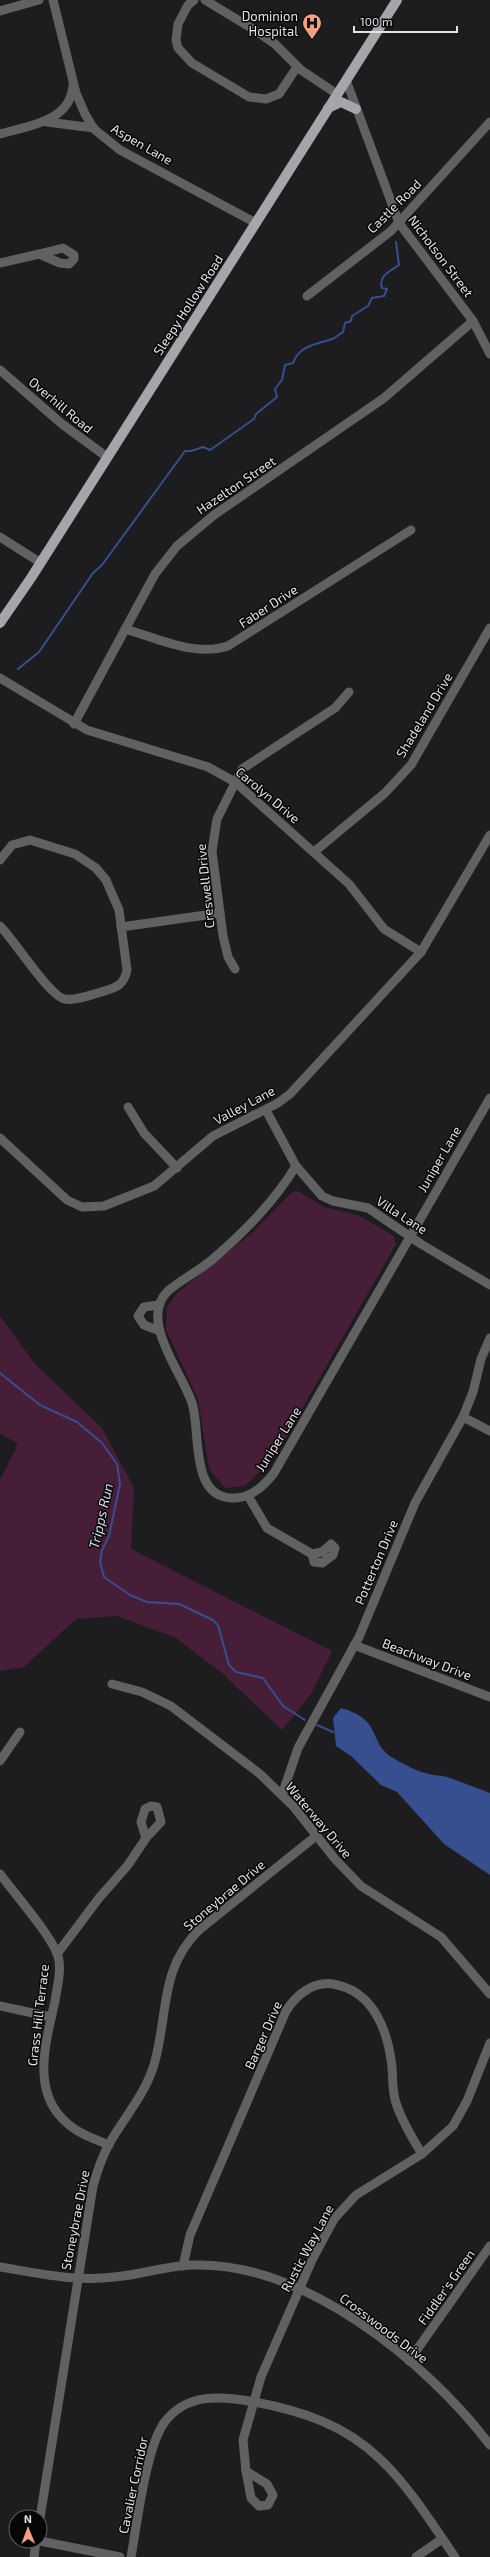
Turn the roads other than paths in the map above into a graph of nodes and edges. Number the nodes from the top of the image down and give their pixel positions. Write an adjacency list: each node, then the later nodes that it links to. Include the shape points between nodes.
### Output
1 (39, 0): 6 (street)
2 (53, 0): 9 (street, Aspen Lane)
3 (194, 0): 7 (street, via 182,14 176,40 178,48 192,63 258,100 279,94)
4 (205, 0): 7 (street, via 275,44)
5 (397, 0): 8 (main road, Sleepy Hollow Road)
6 (0, 11)
7 (297, 67): 10 (street)
8 (346, 80): 10 (main road, Sleepy Hollow Road); 12 (street, Nicholson Street)
9 (73, 81): 13 (street, via 71,94 65,106 56,115); 15 (street, Aspen Lane, via 85,114)
10 (337, 94): 11 (main road, Sleepy Hollow Road)
11 (328, 108): 12 (main road, via 341,102); 17 (main road, Sleepy Hollow Road)
12 (356, 109): 18 (street, Nicholson Street)
13 (41, 122): 15 (street, via 56,121); 16 (street)
14 (490, 122): 18 (street, Castle Road)
15 (94, 128): 17 (street, Aspen Lane, via 120,150)
16 (0, 134)
17 (256, 223): 25 (main road, Sleepy Hollow Road)
18 (399, 223): 21 (street, Castle Road); 22 (street, Nicholson Street)
19 (39, 254): 20 (street)
20 (0, 264)
21 (307, 296)
22 (473, 321): 23 (street, Nicholson Street); 31 (street, Hazelton Street, via 429,361 354,421 187,536 155,574)
23 (490, 354)
24 (0, 370): 25 (street, Overhill Road)
25 (107, 457): 28 (main road, Sleepy Hollow Road)
26 (411, 530): 31 (street, Faber Drive, via 228,646 207,650 192,649)
27 (0, 537): 28 (street)
28 (40, 563): 29 (main road, Sleepy Hollow Road)
29 (0, 623)
30 (490, 628): 37 (street, Shadeland Drive, via 410,765 385,793)
31 (125, 629): 34 (street, Hazelton Street)
32 (0, 678): 34 (street, Carolyn Drive)
33 (349, 692): 35 (street, Creswell Drive, via 335,708 247,763)
34 (74, 724): 35 (street, Carolyn Drive, via 99,735 208,767)
35 (235, 782): 37 (street, Carolyn Drive); 39 (street, Creswell Drive, via 217,819 212,840)
36 (490, 835): 42 (street, Valley Lane)
37 (314, 852): 42 (street, Carolyn Drive, via 349,884 384,929)
38 (0, 860): 41 (street, via 12,845 30,840 75,854 96,868 106,880 116,899)
39 (220, 913): 41 (street); 43 (street, Creswell Drive, via 228,957)
40 (0, 926): 41 (street, via 18,946 51,992 60,998 72,999 114,988 123,982 127,970)
41 (121, 926)
42 (421, 952): 46 (street, Valley Lane, via 290,1094)
43 (235, 969)
44 (490, 1098): 50 (street, Juniper Lane)
45 (128, 1107): 49 (street, via 144,1133)
46 (266, 1110): 48 (street, Villa Lane); 49 (street, Valley Lane, via 230,1125 213,1136)
47 (0, 1138): 49 (street, Valley Lane, via 53,1190 82,1206 113,1204 154,1186)
48 (296, 1166): 50 (street, Villa Lane, via 322,1196 333,1201 368,1208); 52 (street, via 283,1188 267,1207 212,1259 162,1296)
49 (177, 1168)
50 (411, 1236): 51 (street, Villa Lane); 57 (street, Juniper Lane, via 288,1451 269,1479)
51 (490, 1285)
52 (158, 1305): 53 (street); 53 (street, via 144,1306 138,1316 144,1325)
53 (160, 1331): 57 (street, via 192,1402 198,1456 204,1477 223,1497)
54 (490, 1338): 55 (street, Potterton Drive)
55 (463, 1418): 56 (street); 59 (street, Potterton Drive, via 416,1503)
56 (490, 1431)
57 (248, 1496): 58 (street, via 267,1528)
58 (312, 1554)
59 (354, 1645): 61 (street, Beachway Drive); 64 (street, Potterton Drive, via 298,1748)
60 (112, 1684): 64 (street, Waterway Drive, via 142,1692 171,1706 260,1774)
61 (490, 1697)
62 (20, 1732): 63 (street)
63 (0, 1761)
64 (282, 1795): 65 (street, Waterway Drive)
65 (316, 1836): 69 (street, Waterway Drive, via 361,1886 441,1938); 73 (street, Stoneybrae Drive, via 199,1930 183,1949 172,1970 156,2058 148,2082)
66 (146, 1838): 68 (street, Grass Hill Terrace, via 128,1865 99,1898)
67 (0, 1874): 68 (street)
68 (57, 1954): 71 (street, Grass Hill Terrace, via 59,1976)
69 (490, 1994)
70 (0, 2006): 71 (street)
71 (51, 2017): 73 (street, Grass Hill Terrace, via 44,2074 48,2099 67,2124)
72 (490, 2043): 74 (street, Rustic Way Lane, via 467,2101 453,2126)
73 (109, 2145): 78 (street, Stoneybrae Drive, via 93,2186)
74 (422, 2154): 76 (street, Barger Drive, via 398,2109 385,2031 373,2009 349,1989 330,1984 312,1987 296,1997 286,2011 190,2235); 79 (street, Rustic Way Lane, via 356,2195 343,2206)
75 (490, 2246): 80 (street, Fiddler's Green)
76 (184, 2266): 78 (street, Crosswoods Drive, via 114,2277); 79 (street, Crosswoods Drive, via 212,2266 248,2272 274,2278)
77 (0, 2267): 78 (street, Crosswoods Drive)
78 (77, 2278): 84 (street, Stoneybrae Drive)
79 (299, 2289): 80 (street, Crosswoods Drive, via 339,2308); 81 (street, Rustic Way Lane)
80 (409, 2361): 82 (street, Crosswoods Drive, via 444,2392)
81 (253, 2402): 83 (street, Rustic Way Lane, via 243,2440); 85 (street, Cavalier Corridor, via 315,2417 369,2449 400,2480); 88 (street, Cavalier Corridor, via 221,2397 197,2400 178,2409 164,2422 150,2455)
82 (490, 2444)
83 (246, 2472)
84 (41, 2509)
85 (442, 2539): 89 (street); 90 (street, Cavalier Corridor)
86 (48, 2543): 87 (street)
87 (120, 2557)
88 (132, 2557)
89 (416, 2557)
90 (455, 2557)

